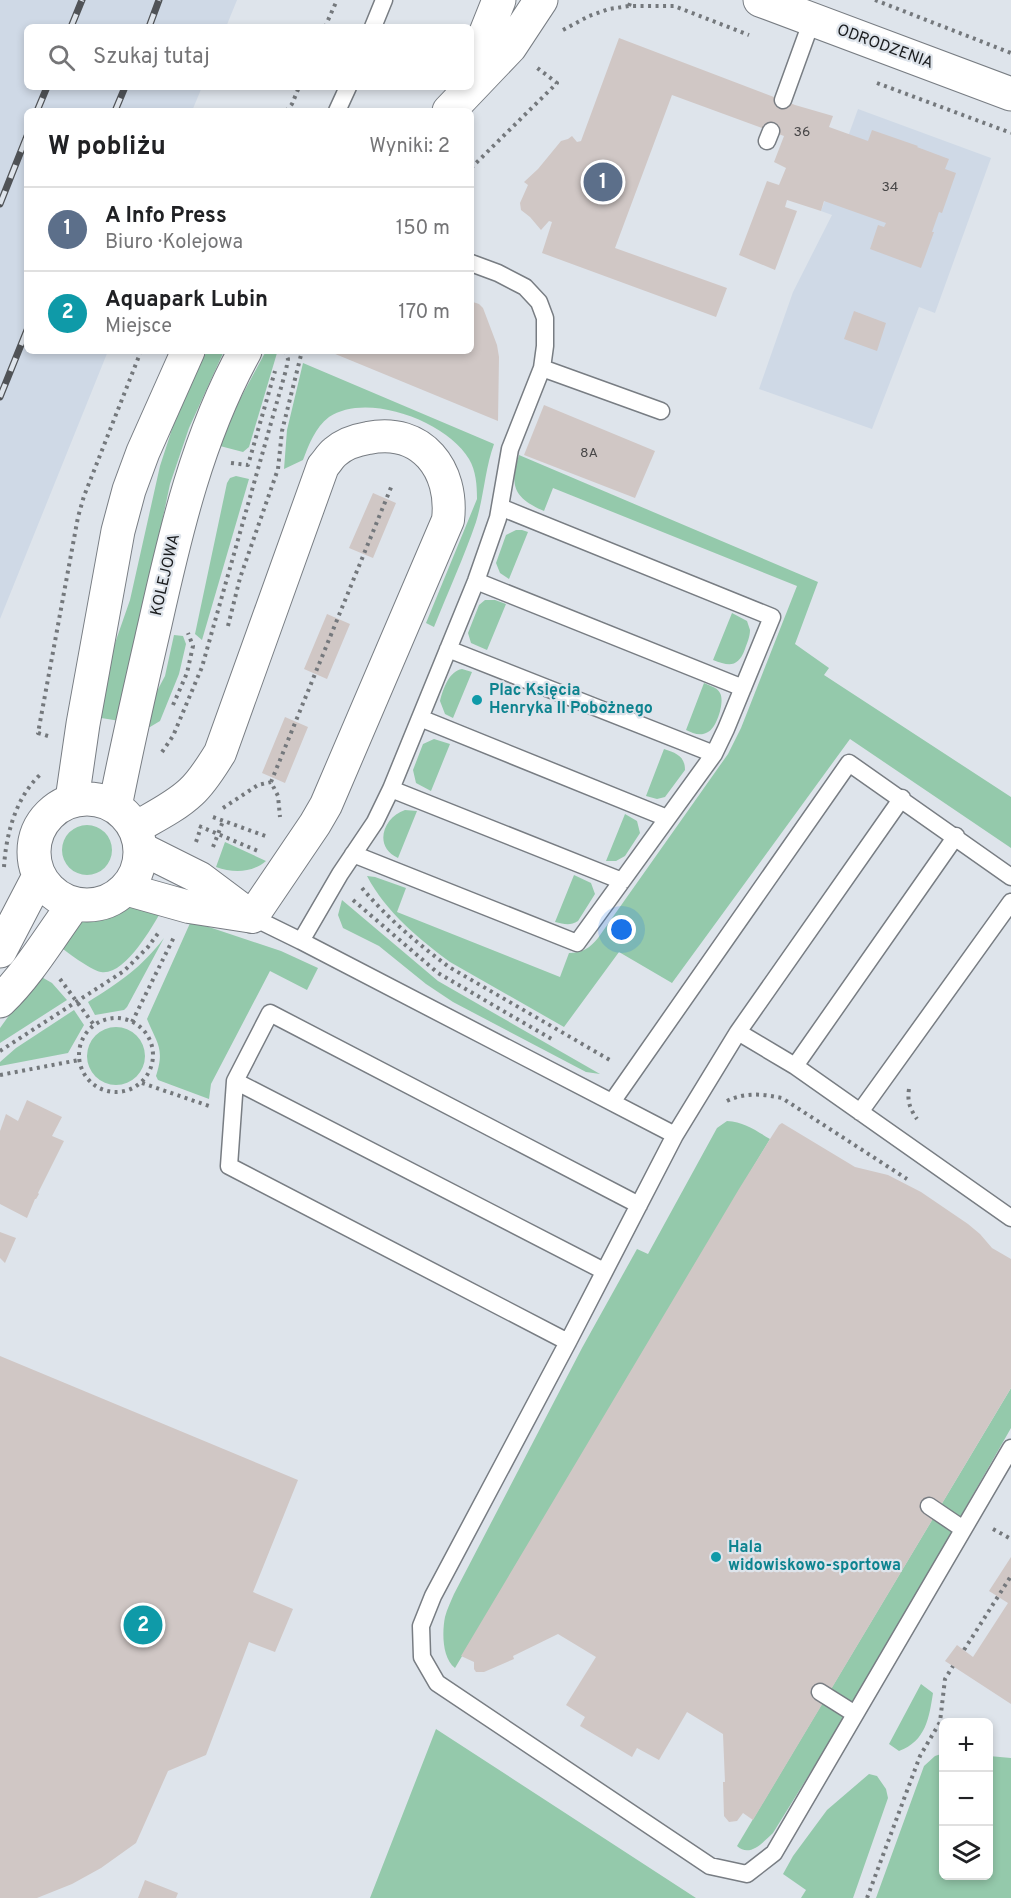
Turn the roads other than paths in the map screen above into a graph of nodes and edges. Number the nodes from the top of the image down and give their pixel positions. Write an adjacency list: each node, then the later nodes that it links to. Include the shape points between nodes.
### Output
1 (384, 0): 6 (lane)
2 (499, 0): 7 (street)
3 (541, 0): 8 (street, via 510,46)
4 (760, 0): 5 (street, ODRODZENIA)
5 (812, 20): 10 (street, ODRODZENIA); 11 (lane)
6 (374, 24)
7 (474, 62)
8 (474, 83)
9 (347, 90): 12 (lane)
10 (1011, 94)
11 (783, 100)
12 (338, 108)
13 (474, 264): 16 (lane, via 525,287 539,302 545,318)
14 (187, 354): 26 (street, via 142,452 118,531)
15 (242, 354): 28 (street, KOLEJOWA, via 201,447 182,509 130,733)
16 (542, 368): 17 (lane); 18 (lane, via 510,449)
17 (661, 411)
18 (500, 507): 19 (lane); 21 (lane, via 772,617)
19 (476, 581): 20 (lane); 21 (lane)
20 (448, 649): 22 (lane); 23 (lane)
21 (743, 687): 23 (lane)
22 (420, 718): 24 (lane); 27 (lane)
23 (714, 754): 27 (lane)
24 (391, 789): 30 (lane); 33 (lane)
25 (902, 798): 29 (lane); 41 (lane); 44 (lane, via 849,763)
26 (72, 800): 28 (street, via 102,800); 31 (street, via 46,817 38,830 34,861)
27 (667, 818): 33 (lane)
28 (130, 828): 34 (street, via 137,870); 37 (street); 37 (street, via 191,792 220,753 323,466 336,451 355,440 378,436 397,436 427,451 446,480 448,520 326,805)
29 (956, 836): 32 (lane); 42 (lane)
30 (353, 854): 33 (lane, via 577,943); 38 (lane)
31 (39, 876): 36 (street, via 48,889); 39 (street)
32 (1011, 877)
33 (622, 881)
34 (125, 889): 36 (street, via 110,900 93,905); 37 (street, via 189,907)
35 (1011, 902): 45 (lane)
36 (74, 904): 40 (street, via 35,961)
37 (252, 917): 38 (lane)
38 (301, 940): 44 (lane)
39 (0, 951)
40 (0, 1001)
41 (738, 1032): 42 (lane); 46 (lane)
42 (795, 1066): 45 (lane)
43 (235, 1081): 47 (lane, via 270,1013); 49 (lane); 50 (lane, via 229,1166)
44 (612, 1102): 46 (lane)
45 (860, 1112): 48 (lane)
46 (675, 1135): 47 (lane)
47 (639, 1204): 49 (lane)
48 (1011, 1218)
49 (604, 1271): 50 (lane)
50 (568, 1342): 55 (lane, via 429,1606 422,1626 422,1657 437,1683 710,1866 747,1874 774,1853)
51 (1011, 1448): 53 (lane)
52 (928, 1506): 53 (lane)
53 (963, 1529): 55 (lane)
54 (820, 1692): 55 (lane)
55 (855, 1714)

